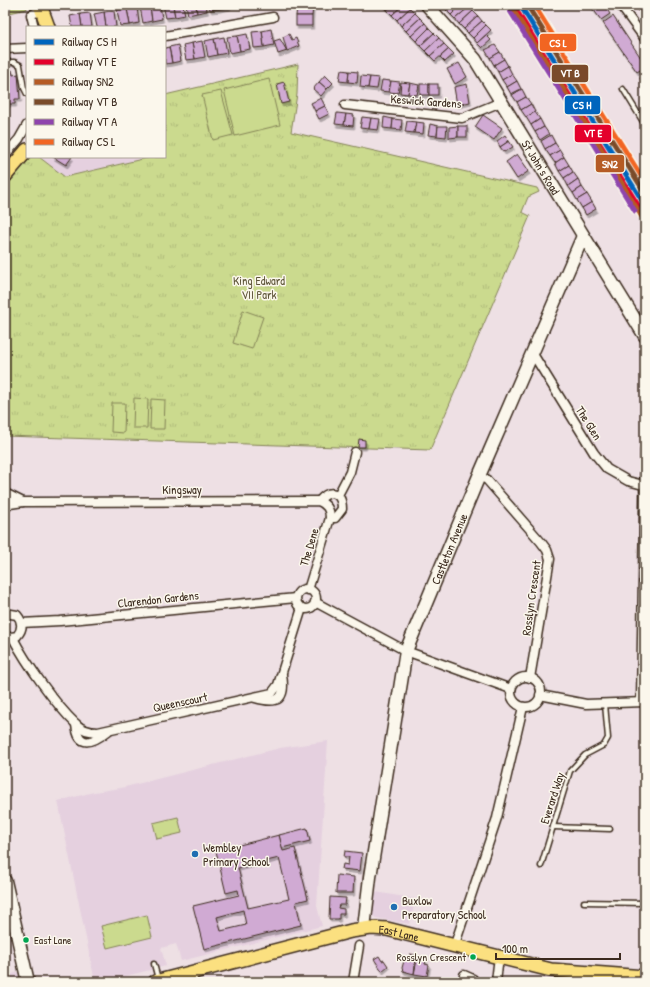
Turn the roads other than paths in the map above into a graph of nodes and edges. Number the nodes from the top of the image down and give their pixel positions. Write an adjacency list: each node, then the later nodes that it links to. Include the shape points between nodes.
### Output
1 (427, 5): 14 (street, St John's Road, via 475,59)
2 (623, 6): 8 (street)
3 (41, 7): 5 (street, via 31,15); 6 (main road)
4 (273, 17): 7 (street)
5 (34, 26)
6 (48, 26)
7 (166, 36)
8 (645, 39)
9 (26, 48): 10 (street)
10 (5, 49)
11 (5, 62): 13 (lane, via 20,65)
12 (623, 89): 16 (lane)
13 (26, 92)
14 (501, 102): 15 (street, Keswick Gardens, via 462,118); 21 (street, St John's Road)
15 (345, 106)
16 (645, 125)
17 (26, 127): 19 (street)
18 (26, 151): 20 (main road)
19 (5, 155)
20 (5, 176)
21 (583, 236): 22 (street, St John's Road); 23 (street, Castleton Avenue)
22 (645, 336)
23 (532, 354): 26 (street, Castleton Avenue); 27 (street, The Glen, via 594,453 607,469 628,481)
24 (645, 449): 27 (street)
25 (355, 452): 29 (street, via 350,472)
26 (479, 476): 41 (street, Castleton Avenue); 42 (street, Rosslyn Crescent, via 487,480 541,542 550,559)
27 (643, 485): 45 (street)
28 (5, 493): 31 (street, Kingsway)
29 (338, 495): 30 (street, via 325,494); 33 (street, The Dene, via 342,509 335,518)
30 (319, 501): 31 (street, Kingsway); 33 (street, via 326,505)
31 (23, 502): 32 (street, Kingsway, via 10,504)
32 (5, 508)
33 (330, 518): 34 (street, The Dene)
34 (308, 590): 35 (street, via 300,591); 36 (street, via 313,594)
35 (296, 598): 37 (street, via 297,604); 39 (street, Clarendon Gardens)
36 (315, 602): 37 (street, via 310,607); 41 (street)
37 (302, 608): 40 (street, Queenscourt, via 272,693 110,729 93,742 86,742 80,738 76,724)
38 (5, 613): 39 (street, via 17,615)
39 (22, 623): 40 (street, via 20,632)
40 (9, 638)
41 (406, 651): 43 (street); 55 (street, Castleton Avenue)
42 (530, 678): 43 (street, via 517,680); 44 (street, via 538,684)
43 (511, 689): 47 (street, via 514,702)
44 (540, 695): 46 (street, via 586,704); 47 (street, via 535,704)
45 (643, 702): 46 (street)
46 (605, 704): 48 (lane, Everard Way, via 608,738 604,745 585,755 570,771)
47 (523, 707): 56 (street, via 497,818)
48 (553, 827): 49 (lane); 50 (lane, Everard Way)
49 (610, 829)
50 (541, 866)
51 (5, 881): 54 (street)
52 (584, 902): 53 (lane)
53 (645, 903)
54 (9, 917): 64 (street)
55 (364, 928): 56 (main road, East Lane, via 386,928); 61 (main road, East Lane)
56 (455, 944): 58 (main road, East Lane)
57 (359, 946): 66 (street)
58 (499, 956): 63 (main road, East Lane, via 551,970); 68 (street)
59 (154, 964): 65 (lane)
60 (464, 975): 67 (street)
61 (193, 977): 65 (main road, East Lane)
62 (645, 977): 63 (main road, East Lane)
63 (606, 978)
64 (28, 982)
65 (157, 982)
66 (353, 982)
67 (475, 982)
68 (496, 982)

